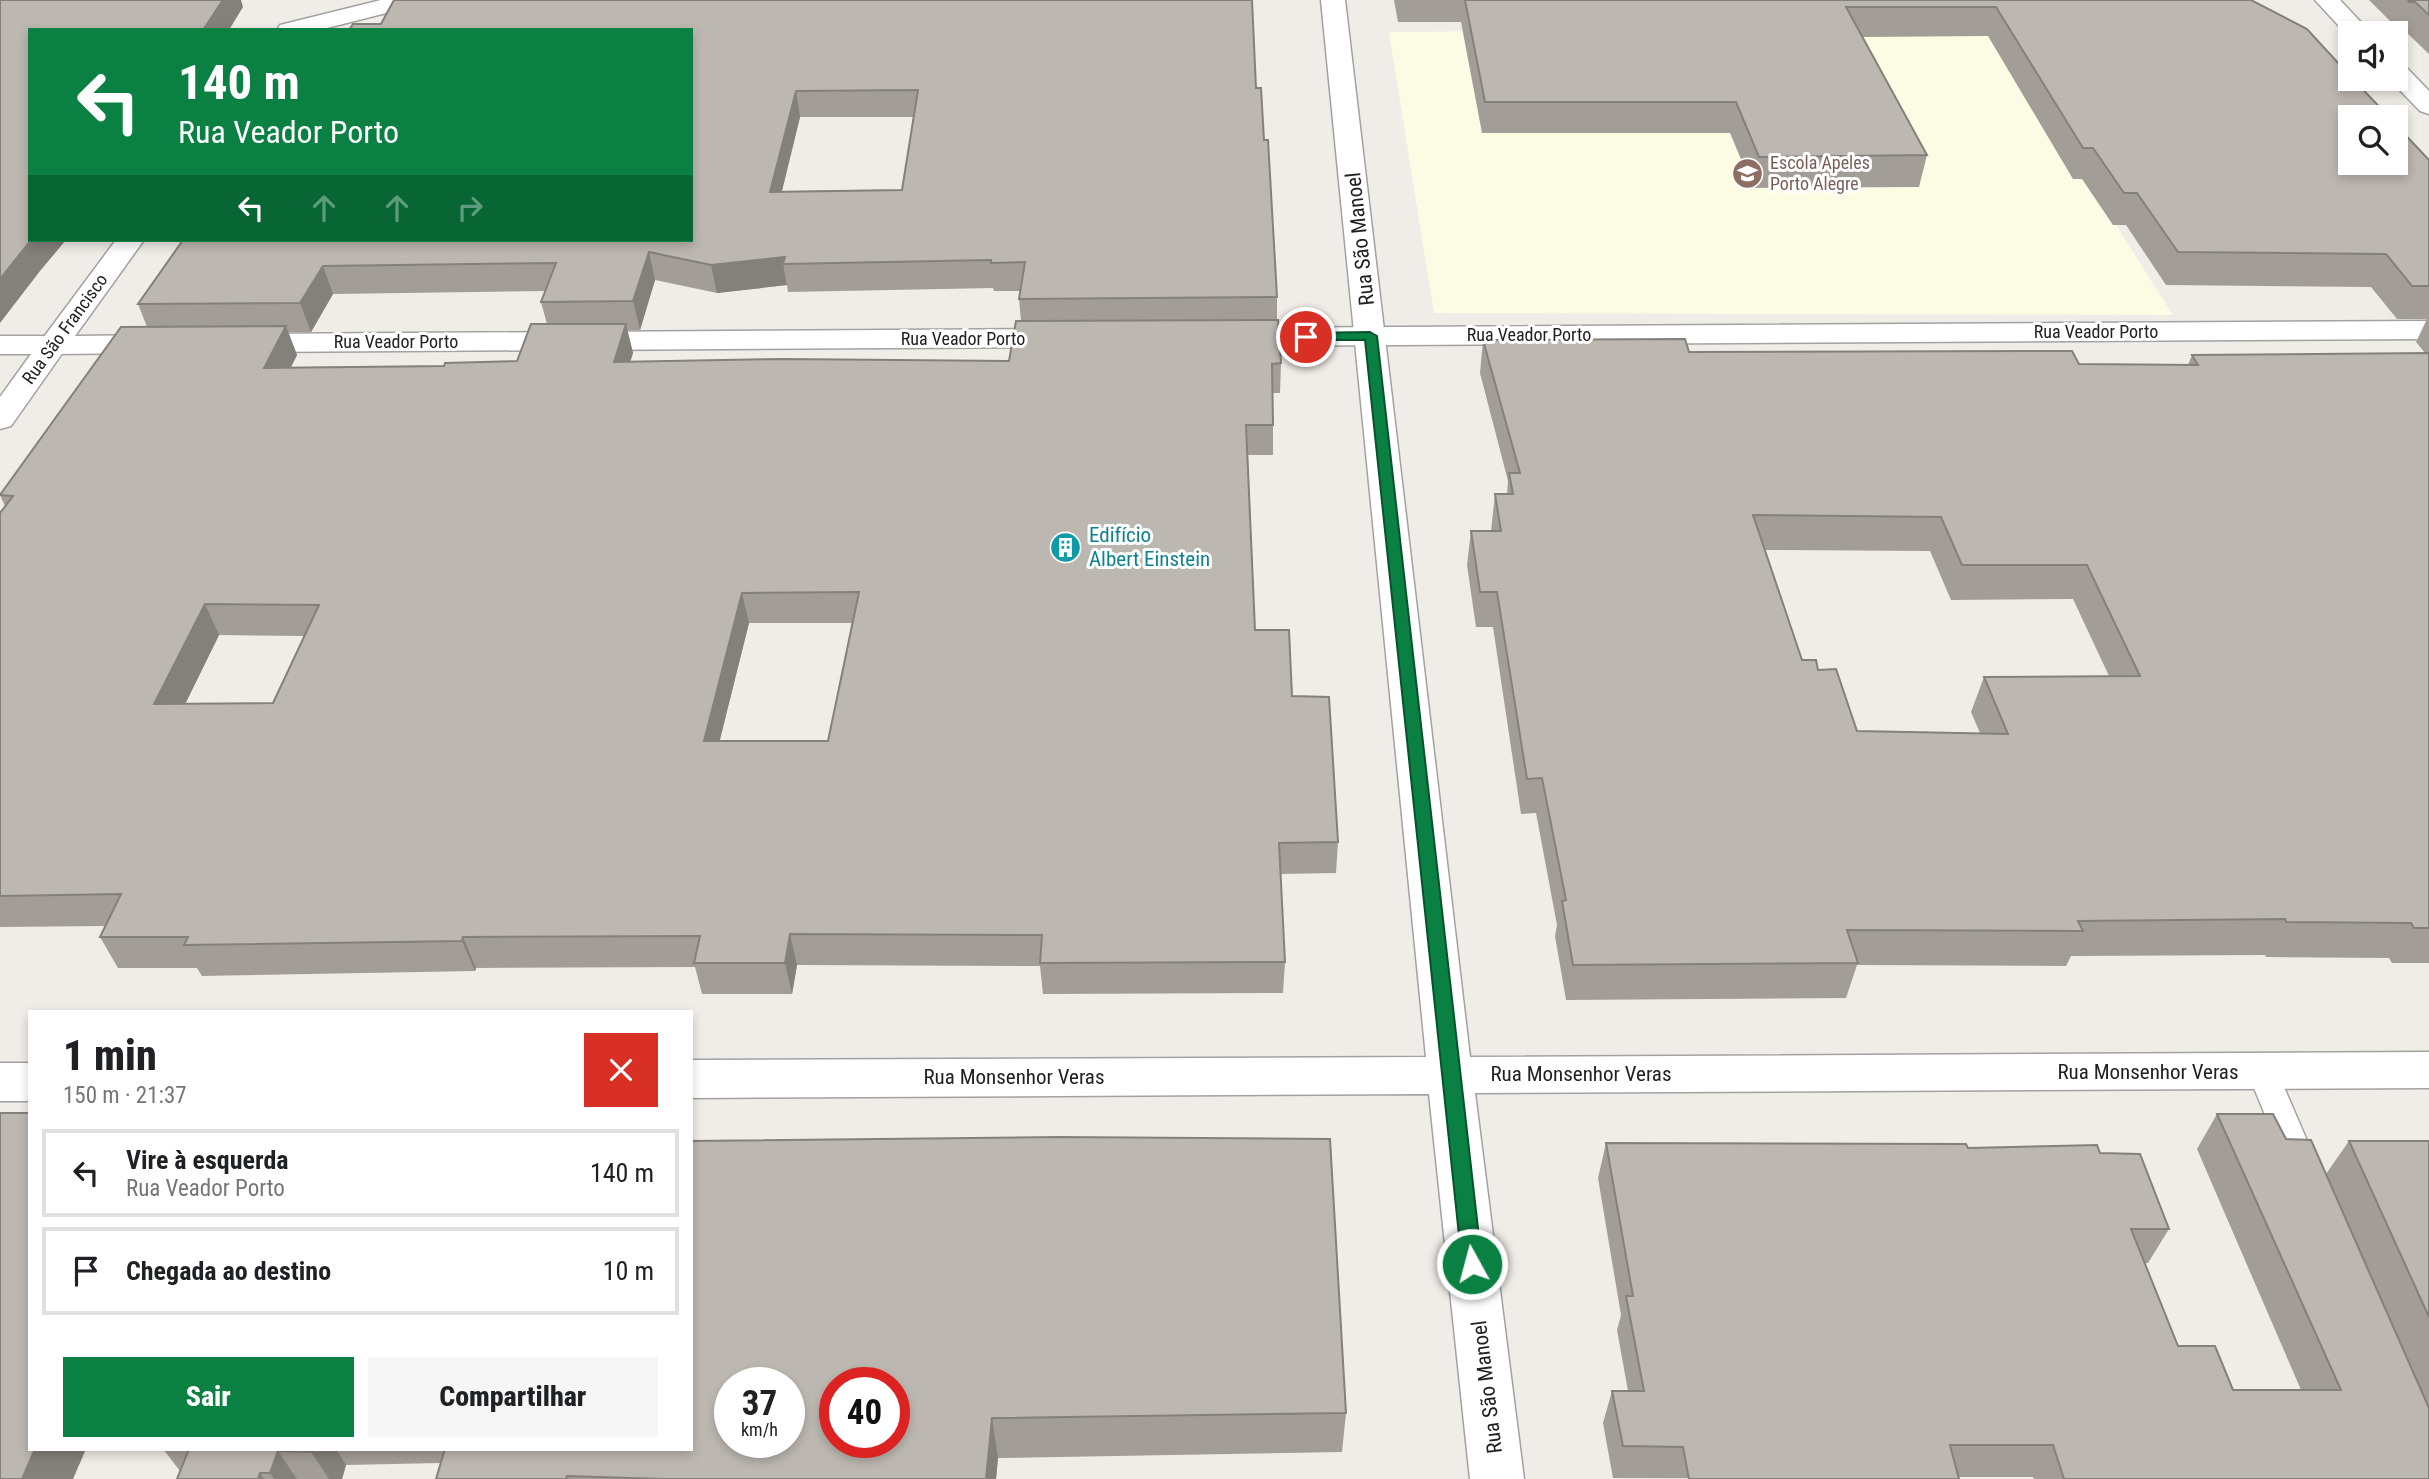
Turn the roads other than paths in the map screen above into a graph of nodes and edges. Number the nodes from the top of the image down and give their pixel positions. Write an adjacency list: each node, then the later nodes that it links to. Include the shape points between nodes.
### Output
1 (306, 0): 6 (street)
2 (410, 0): 7 (street)
3 (1333, 0): 12 (street, Rua São Manoel)
4 (2327, 0): 5 (street)
5 (2347, 21)
6 (287, 28)
7 (294, 28)
8 (2408, 84): 9 (street)
9 (2429, 106)
10 (129, 242): 16 (street, Rua São Francisco)
11 (2429, 330): 12 (street, Rua Veador Porto)
12 (1370, 336): 13 (street, Rua Veador Porto); 20 (street, Rua São Manoel)
13 (1195, 337)
14 (1098, 338): 16 (street, Rua Veador Porto)
15 (0, 345): 16 (street, Rua Veador Porto)
16 (53, 345): 17 (street, Rua São Francisco)
17 (0, 419)
18 (2429, 1070): 19 (street, Rua Monsenhor Veras)
19 (2262, 1071): 20 (street, Rua Monsenhor Veras); 24 (lane)
20 (1450, 1075): 21 (street, Rua Monsenhor Veras); 25 (street, Rua São Manoel)
21 (693, 1079)
22 (28, 1082): 23 (street)
23 (0, 1083)
24 (2318, 1201)
25 (1497, 1479)

